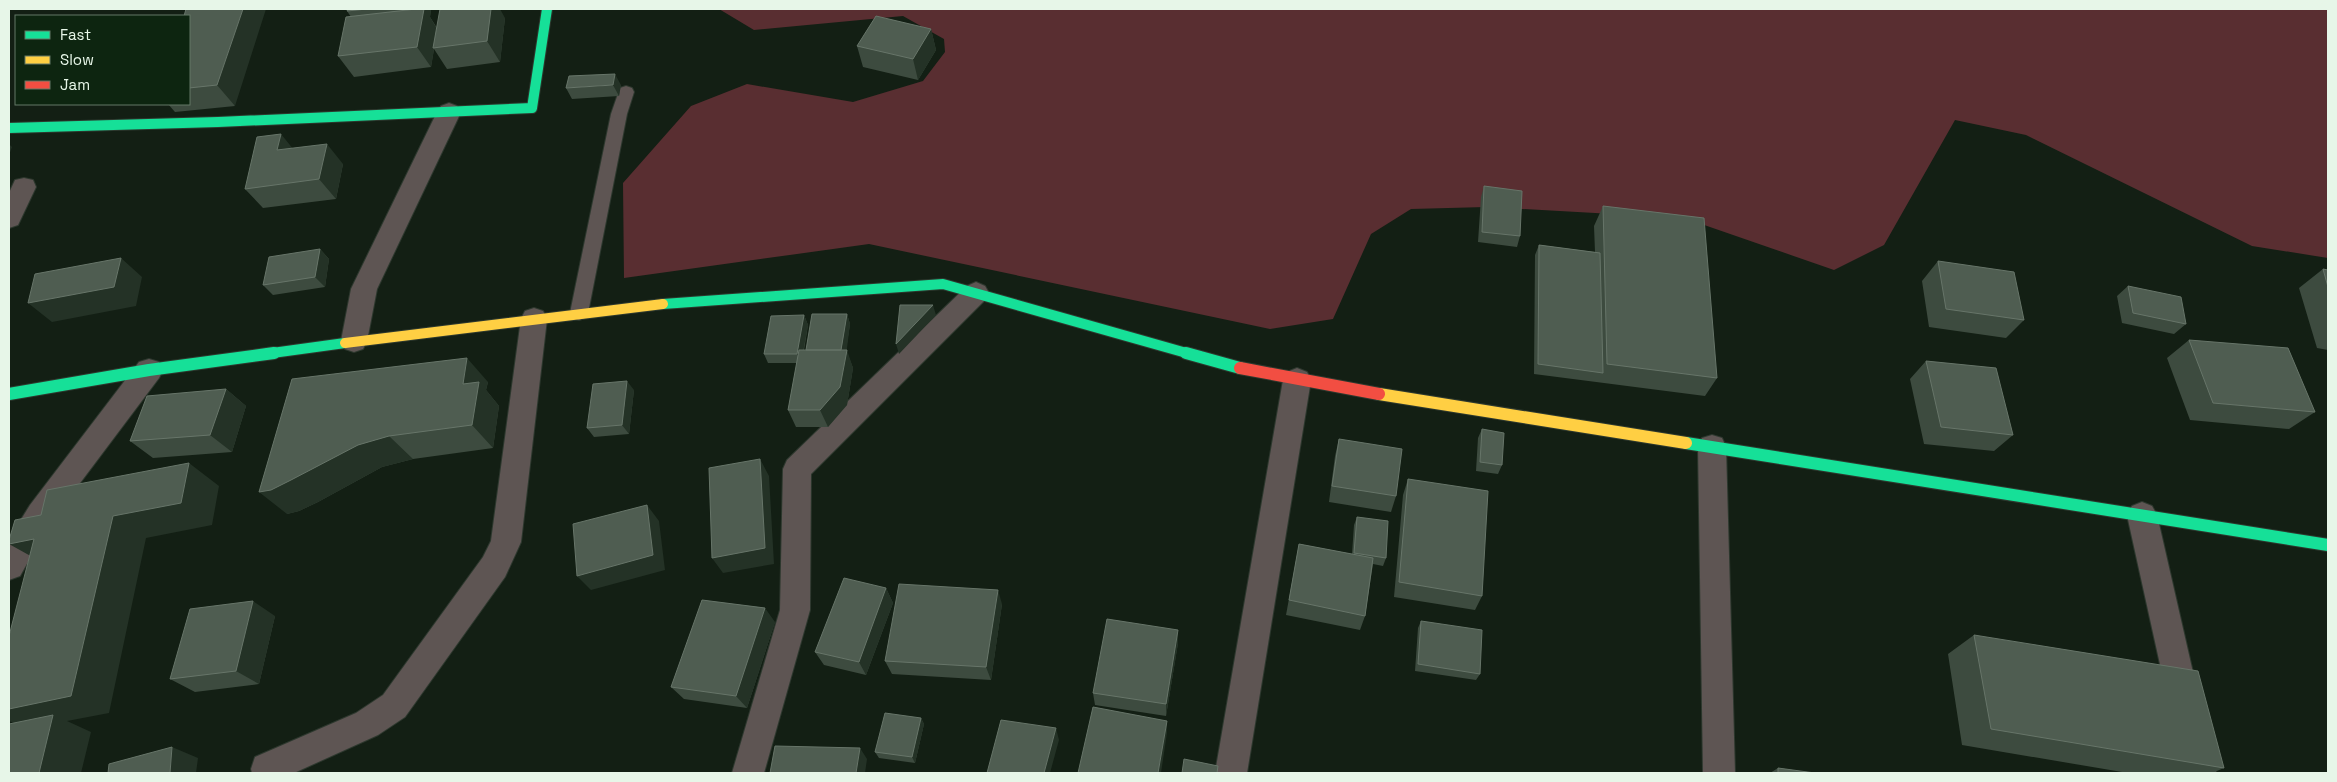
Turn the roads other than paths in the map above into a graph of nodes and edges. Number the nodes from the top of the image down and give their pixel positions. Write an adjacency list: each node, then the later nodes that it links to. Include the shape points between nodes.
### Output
1 (547, 9): 3 (street, via 532,108)
2 (626, 92): 8 (lane)
3 (449, 112): 4 (street); 10 (street, via 364,289)
4 (9, 128)
5 (24, 186): 6 (street)
6 (9, 218)
7 (976, 293): 8 (street, via 943,284 915,285); 12 (street, via 1243,369); 19 (street, via 797,470 795,610)
8 (579, 314): 9 (street)
9 (534, 319): 10 (street); 18 (street, via 506,542 494,567 394,706 367,724)
10 (354, 341): 11 (street)
11 (148, 370): 13 (street); 17 (street, via 40,514)
12 (1298, 380): 14 (street); 20 (street)
13 (9, 394)
14 (1712, 447): 15 (street); 21 (street)
15 (2142, 515): 16 (street); 22 (street)
16 (2328, 545)
17 (9, 566)
18 (267, 769)
19 (748, 773)
20 (1231, 773)
21 (1719, 773)
22 (2200, 773)

